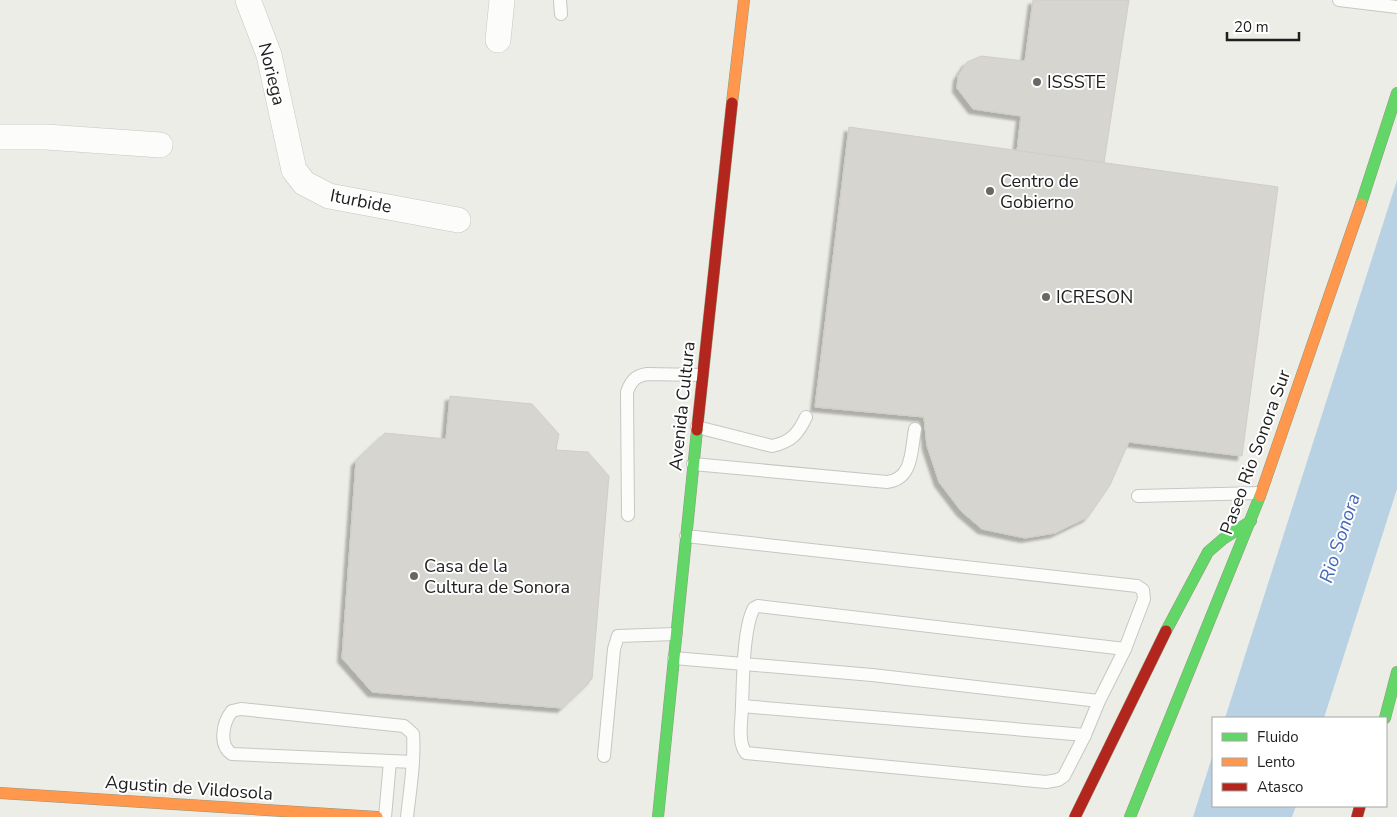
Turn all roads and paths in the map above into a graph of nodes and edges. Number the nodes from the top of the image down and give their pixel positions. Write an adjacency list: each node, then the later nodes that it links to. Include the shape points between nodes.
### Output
1 (248, 0): 12 (street, Noriega, via 269,55)
2 (502, 0): 8 (street)
3 (560, 0): 7 (lane)
4 (744, 0): 14 (main road, Avenida Cultura)
5 (1339, 0): 6 (lane)
6 (1397, 7)
7 (561, 14)
8 (498, 40)
9 (1397, 93): 19 (main road, Paseo Rio Sonora Sur)
10 (0, 138): 11 (street, via 63,138)
11 (160, 145)
12 (288, 150): 13 (street, Iturbide, via 294,170 315,191)
13 (458, 220)
14 (702, 375): 16 (main road, Avenida Cultura); 21 (lane, via 647,374 631,381 627,392)
15 (806, 417): 16 (lane, via 798,434 783,444 772,446)
16 (697, 427): 18 (main road, Avenida Cultura)
17 (915, 429): 18 (lane, via 905,474 887,482)
18 (693, 464): 23 (main road, Avenida Cultura)
19 (1260, 493): 20 (lane); 22 (main road, Paseo Rio Sonora Sur)
20 (1138, 496)
21 (628, 515)
22 (1251, 521): 41 (main road, via 1223,538 1208,552 1175,612); 42 (main road, Paseo Rio Sonora Sur)
23 (686, 536): 24 (main road, Avenida Cultura); 25 (lane, via 1137,586 1143,590 1144,599)
24 (676, 634): 26 (main road, Avenida Cultura); 33 (lane, via 618,636)
25 (1125, 649): 27 (lane, via 758,606 750,617); 29 (lane)
26 (674, 658): 27 (lane); 40 (main road, Avenida Cultura)
27 (744, 664): 29 (lane); 30 (lane)
28 (1397, 672): 31 (main road)
29 (1099, 701): 32 (lane)
30 (742, 706): 32 (lane); 32 (lane, via 741,739 746,753 1046,782 1064,776)
31 (1385, 717)
32 (1085, 735)
33 (604, 756)
34 (390, 761): 35 (lane); 35 (lane, via 232,754 223,745 225,724 232,711 241,709 404,726 413,734); 38 (lane)
35 (413, 762): 39 (lane)
36 (0, 793): 37 (main road, Agustin de Vildosola)
37 (377, 817)
38 (385, 817)
39 (407, 817)
40 (658, 817)
41 (1075, 817)
42 (1130, 817)

